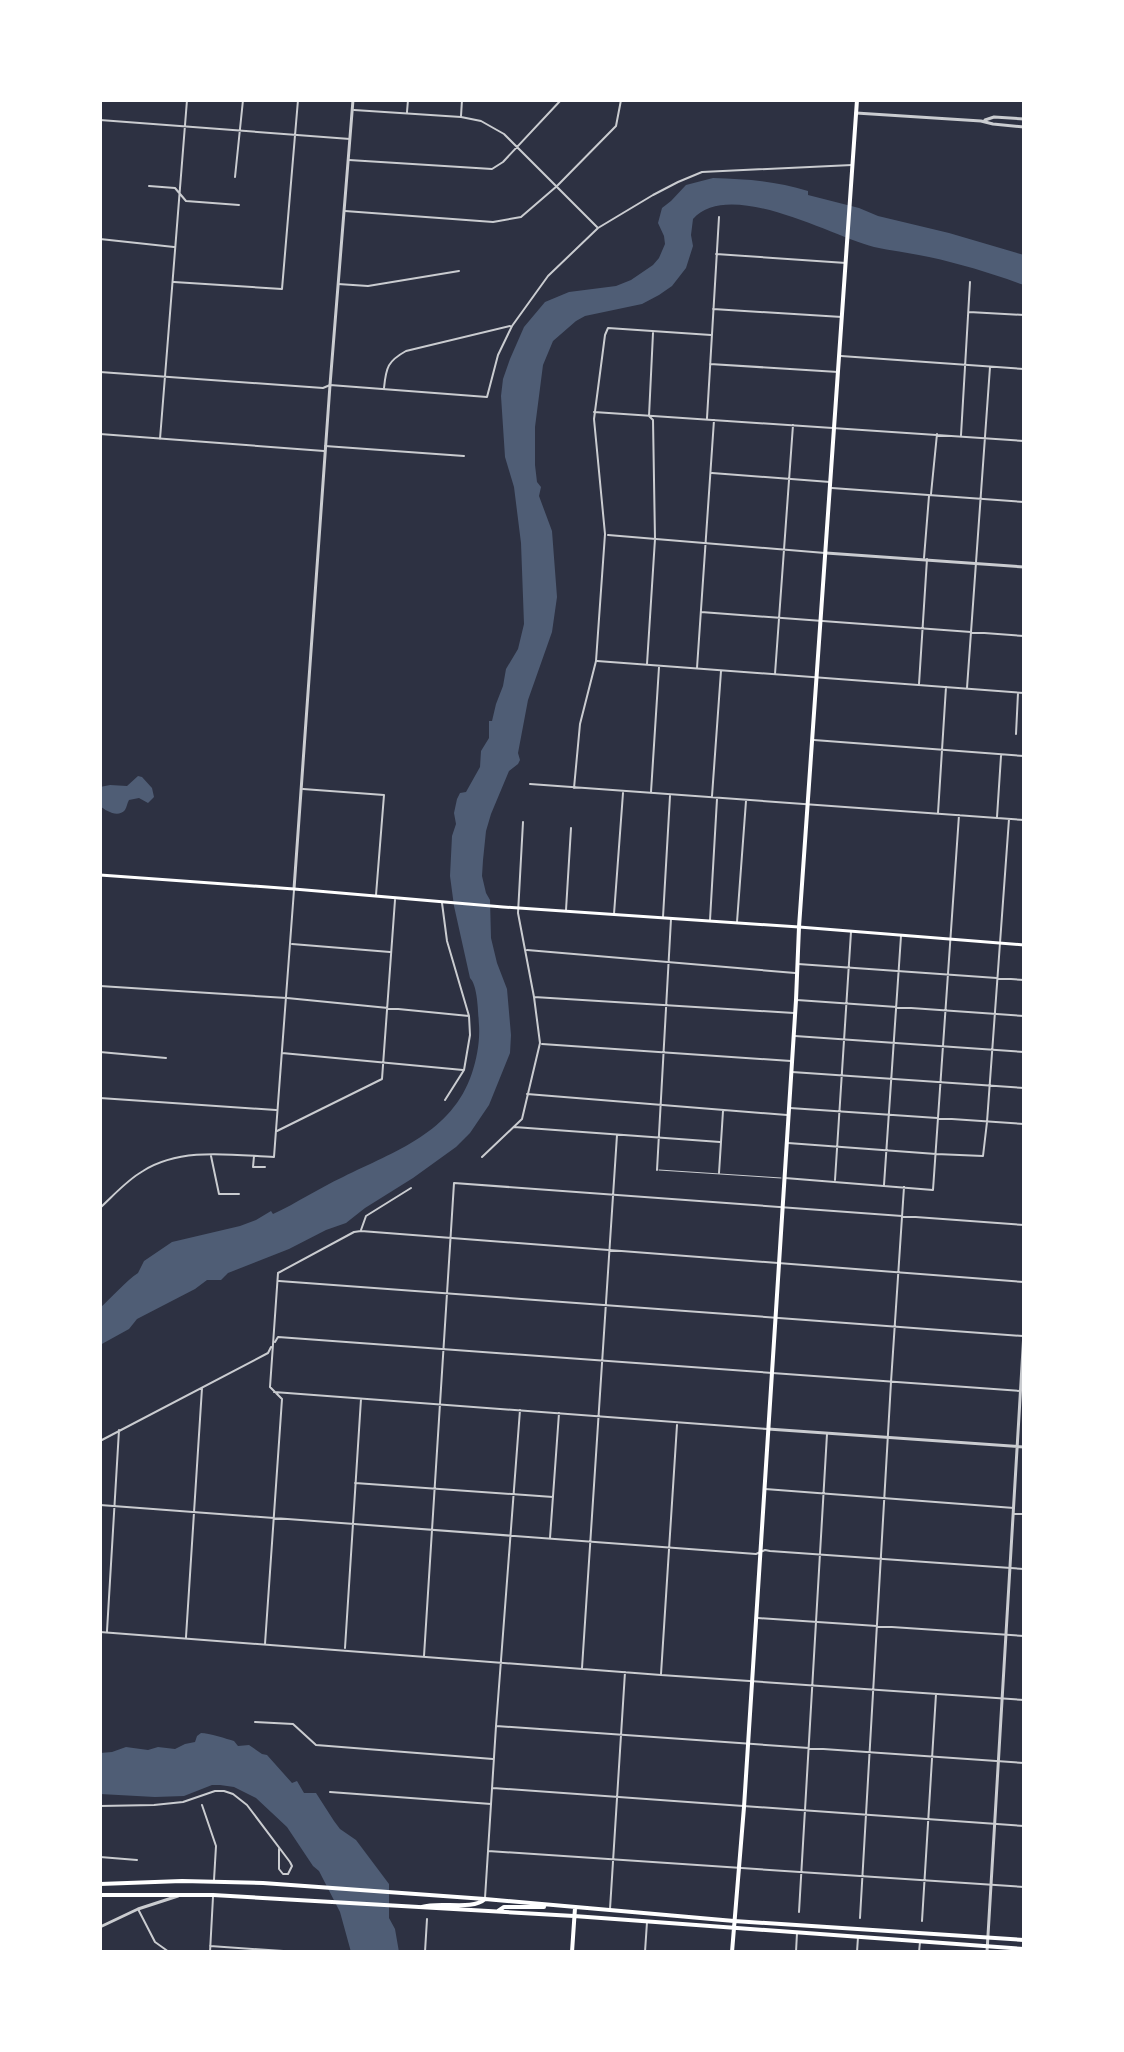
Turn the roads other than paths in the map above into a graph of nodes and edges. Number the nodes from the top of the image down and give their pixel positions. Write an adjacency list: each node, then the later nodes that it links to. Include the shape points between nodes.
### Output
1 (187, 100): 17 (street)
2 (243, 100): 19 (street)
3 (298, 100): 20 (street)
4 (353, 100): 10 (street)
5 (408, 100): 11 (street)
6 (462, 100): 13 (street)
7 (561, 100): 22 (street)
8 (621, 100): 27 (street, via 616,126)
9 (857, 100): 12 (main road)
10 (352, 110): 11 (street); 21 (street)
11 (407, 113): 13 (street)
12 (856, 113): 16 (street); 24 (main road)
13 (461, 117): 22 (street, via 481,121)
14 (1024, 119): 16 (street)
15 (100, 120): 17 (street)
16 (981, 121): 18 (street)
17 (185, 126): 19 (street); 28 (street)
18 (1024, 127)
19 (240, 131): 20 (street); 25 (street)
20 (295, 135): 21 (street); 38 (street, via 282,289)
21 (350, 139): 23 (street)
22 (517, 147): 23 (street, via 492,169); 27 (street)
23 (348, 160): 30 (street)
24 (853, 165): 32 (street, via 702,172); 36 (main road)
25 (235, 177)
26 (149, 186): 28 (street)
27 (557, 186): 30 (street, via 521,217 493,222); 32 (street)
28 (179, 192): 29 (street, via 186,201); 34 (street)
29 (239, 205)
30 (344, 211): 40 (street)
31 (719, 217): 35 (street)
32 (598, 228): 45 (street, via 548,276)
33 (100, 239): 34 (street)
34 (175, 247): 38 (street)
35 (716, 254): 36 (street); 41 (street)
36 (847, 263): 44 (main road)
37 (459, 271): 40 (street, via 368,286)
38 (172, 282): 55 (street)
39 (970, 282): 42 (street)
40 (338, 284): 56 (street)
41 (713, 309): 44 (street); 47 (street)
42 (968, 312): 43 (street); 50 (street)
43 (1024, 315)
44 (843, 317): 48 (main road)
45 (512, 326): 57 (street, via 406,351 393,358); 57 (street, via 487,397)
46 (653, 331): 47 (street); 58 (street, via 608,328); 59 (street)
47 (711, 335): 49 (street)
48 (840, 356): 50 (street); 54 (main road)
49 (710, 364): 54 (street); 60 (street)
50 (965, 365): 51 (street); 66 (street)
51 (990, 367): 52 (street); 67 (street)
52 (1024, 369)
53 (100, 372): 55 (street)
54 (839, 372): 63 (main road)
55 (165, 377): 56 (street); 68 (street)
56 (330, 385): 57 (street); 70 (street)
57 (384, 389)
58 (594, 412): 59 (street); 78 (street)
59 (649, 416): 60 (street); 79 (street)
60 (707, 419): 61 (street)
61 (714, 420): 62 (street); 72 (street)
62 (793, 424): 63 (street); 73 (street)
63 (835, 427): 65 (street); 74 (main road)
64 (100, 434): 68 (street)
65 (937, 434): 66 (street); 75 (street)
66 (961, 436): 67 (street)
67 (986, 438): 69 (street); 76 (street)
68 (160, 439): 70 (street)
69 (1024, 441)
70 (325, 448): 71 (street); 111 (street)
71 (464, 456)
72 (711, 473): 73 (street); 80 (street)
73 (789, 479): 74 (street); 81 (street)
74 (831, 485): 75 (street); 82 (main road)
75 (930, 495): 76 (street); 83 (street)
76 (981, 499): 77 (street); 84 (street)
77 (1024, 502)
78 (605, 534): 79 (street); 92 (street)
79 (655, 539): 80 (street); 93 (street)
80 (706, 543): 81 (street); 86 (street)
81 (784, 550): 82 (street); 87 (street)
82 (826, 553): 83 (street); 88 (main road)
83 (925, 559): 84 (street); 89 (street)
84 (977, 563): 85 (street); 90 (street)
85 (1024, 567)
86 (701, 612): 87 (street); 95 (street)
87 (779, 618): 88 (street); 97 (street)
88 (821, 621): 89 (street); 98 (main road)
89 (922, 629): 90 (street); 99 (street)
90 (972, 632): 91 (street); 101 (street)
91 (1024, 636)
92 (596, 661): 93 (street); 110 (street, via 580,724)
93 (647, 665): 94 (street)
94 (659, 666): 95 (street); 113 (street)
95 (697, 669): 96 (street)
96 (721, 671): 97 (street); 115 (street)
97 (775, 675): 98 (street)
98 (817, 678): 99 (street); 105 (main road)
99 (919, 685): 100 (street)
100 (946, 687): 101 (street); 106 (street)
101 (967, 689): 102 (street)
102 (1018, 693): 103 (street); 104 (street)
103 (1024, 693)
104 (1016, 734)
105 (813, 740): 106 (street); 118 (main road)
106 (942, 750): 107 (street); 119 (street)
107 (1002, 754): 108 (street); 121 (street)
108 (1024, 756)
109 (530, 784): 110 (street)
110 (574, 788): 112 (street)
111 (301, 789): 127 (street); 128 (street, via 384,795)
112 (623, 791): 113 (street); 133 (street)
113 (651, 793): 114 (street)
114 (670, 794): 115 (street); 134 (street)
115 (712, 797): 116 (street)
116 (718, 798): 117 (street); 136 (street)
117 (746, 800): 118 (street); 137 (street)
118 (809, 804): 119 (street); 138 (main road)
119 (937, 814): 120 (street)
120 (959, 815): 121 (street); 141 (street)
121 (997, 818): 122 (street)
122 (1009, 819): 123 (street); 142 (street)
123 (1024, 820)
124 (523, 822): 131 (street)
125 (571, 828): 132 (street)
126 (100, 875): 127 (main road)
127 (294, 889): 128 (main road); 143 (street)
128 (376, 896): 129 (main road)
129 (395, 898): 130 (main road); 146 (street)
130 (444, 902): 131 (main road); 166 (street, via 447,941)
131 (518, 908): 132 (main road); 145 (street)
132 (566, 912): 133 (main road)
133 (614, 915): 134 (main road)
134 (662, 918): 135 (main road)
135 (671, 919): 136 (main road); 147 (street)
136 (710, 921): 137 (main road)
137 (737, 923): 138 (main road)
138 (799, 927): 139 (main road); 148 (main road)
139 (851, 932): 140 (main road); 149 (street)
140 (901, 935): 141 (main road); 150 (street)
141 (950, 939): 142 (main road); 152 (street)
142 (999, 943): 144 (main road); 153 (street)
143 (291, 944): 146 (street); 157 (street)
144 (1024, 945)
145 (525, 950): 147 (street); 156 (street)
146 (391, 953): 162 (street)
147 (669, 962): 151 (street); 160 (street)
148 (797, 964): 149 (street); 151 (main road)
149 (849, 967): 150 (street); 159 (street)
150 (898, 971): 152 (street); 161 (street)
151 (797, 973): 158 (main road)
152 (947, 974): 153 (street); 163 (street)
153 (996, 978): 154 (street); 165 (street)
154 (1024, 980)
155 (100, 986): 157 (street)
156 (534, 997): 160 (street); 170 (street)
157 (287, 998): 162 (street); 177 (street)
158 (796, 1000): 159 (street); 164 (main road)
159 (847, 1003): 161 (street); 169 (street)
160 (667, 1005): 164 (street); 174 (street)
161 (896, 1007): 163 (street); 171 (street)
162 (387, 1008): 166 (street); 180 (street)
163 (945, 1011): 165 (street); 172 (street)
164 (795, 1013): 168 (main road)
165 (994, 1014): 167 (street); 173 (street)
166 (469, 1016): 181 (street)
167 (1024, 1016)
168 (793, 1035): 169 (street); 179 (main road)
169 (844, 1039): 171 (street); 183 (street)
170 (540, 1043): 174 (street); 188 (street)
171 (894, 1043): 172 (street); 184 (street)
172 (943, 1046): 173 (street); 185 (street)
173 (992, 1050): 176 (street); 186 (street)
174 (664, 1051): 179 (street); 191 (street)
175 (100, 1052): 178 (street)
176 (1024, 1052)
177 (282, 1053): 180 (street); 193 (street)
178 (166, 1058)
179 (792, 1061): 182 (main road)
180 (383, 1063): 181 (street); 202 (street, via 382,1079)
181 (464, 1070): 190 (street)
182 (791, 1071): 183 (street); 192 (main road)
183 (842, 1075): 184 (street); 195 (street)
184 (891, 1079): 185 (street); 197 (street)
185 (940, 1082): 186 (street); 198 (street)
186 (990, 1086): 187 (street); 199 (street)
187 (1024, 1088)
188 (527, 1094): 191 (street); 201 (street, via 522,1119)
189 (100, 1098): 193 (street)
190 (445, 1100)
191 (660, 1106): 194 (street); 204 (street)
192 (789, 1108): 195 (street); 196 (main road)
193 (277, 1110): 202 (street)
194 (723, 1110): 196 (street); 205 (street)
195 (840, 1111): 197 (street); 207 (street)
196 (789, 1115): 206 (main road)
197 (889, 1115): 198 (street); 208 (street)
198 (938, 1118): 199 (street); 209 (street)
199 (987, 1122): 200 (street); 209 (street, via 983,1156)
200 (1024, 1124)
201 (514, 1127): 203 (street); 212 (street)
202 (276, 1132): 211 (street, via 274,1157)
203 (617, 1135): 204 (street); 222 (street)
204 (658, 1138): 205 (street); 214 (street)
205 (720, 1142): 215 (street)
206 (786, 1143): 207 (street); 216 (main road)
207 (837, 1147): 208 (street); 217 (street)
208 (887, 1150): 209 (street); 218 (street)
209 (936, 1154): 219 (street, via 933,1190)
210 (211, 1155): 211 (street); 221 (street, via 219,1194); 224 (street, via 163,1161 142,1171)
211 (254, 1156): 213 (street, via 253,1167)
212 (482, 1157)
213 (265, 1167)
214 (657, 1170): 215 (lane)
215 (719, 1173): 216 (lane)
216 (784, 1178): 217 (street); 223 (main road)
217 (835, 1182): 218 (street)
218 (884, 1186): 219 (street)
219 (904, 1187): 225 (street)
220 (411, 1188): 227 (street, via 366,1216)
221 (239, 1194)
222 (613, 1195): 223 (street); 228 (street, via 454,1183); 229 (street)
223 (782, 1207): 225 (street); 230 (main road)
224 (100, 1208)
225 (902, 1216): 226 (street); 231 (street)
226 (1024, 1225)
227 (361, 1231): 228 (street); 232 (street, via 278,1273)
228 (451, 1238): 229 (street); 234 (street)
229 (609, 1249): 230 (street); 235 (street)
230 (779, 1262): 231 (street); 236 (main road)
231 (898, 1271): 233 (street); 237 (street)
232 (277, 1281): 234 (street); 239 (street)
233 (1024, 1282)
234 (447, 1294): 235 (street); 241 (street)
235 (606, 1305): 236 (street); 242 (street)
236 (775, 1318): 237 (street); 243 (main road)
237 (895, 1326): 238 (street); 244 (street)
238 (1024, 1334): 240 (street)
239 (273, 1345): 241 (street, via 278,1337); 245 (street, via 268,1353); 247 (street)
240 (1024, 1345): 246 (street)
241 (444, 1349): 242 (street); 249 (street)
242 (602, 1360): 243 (street); 252 (street)
243 (772, 1373): 244 (street); 254 (main road)
244 (891, 1382): 246 (street); 257 (street)
245 (202, 1387): 255 (street); 271 (street)
246 (1021, 1391): 259 (street)
247 (273, 1392): 248 (street); 274 (street, via 282,1399)
248 (361, 1399): 249 (street); 261 (street)
249 (440, 1405): 250 (street); 262 (street)
250 (520, 1410): 251 (street); 265 (street)
251 (559, 1413): 252 (street); 266 (street)
252 (598, 1416): 253 (street); 279 (street)
253 (678, 1422): 254 (street); 280 (street)
254 (768, 1429): 256 (street); 263 (main road)
255 (119, 1430): 258 (street); 269 (street)
256 (827, 1433): 257 (street); 264 (street)
257 (889, 1437): 259 (street); 267 (street)
258 (100, 1441)
259 (1017, 1447): 260 (street); 270 (street)
260 (1024, 1447)
261 (355, 1483): 262 (street); 275 (street)
262 (434, 1487): 265 (street); 276 (street)
263 (764, 1489): 264 (street); 281 (main road)
264 (824, 1493): 267 (street); 282 (street)
265 (514, 1494): 266 (street); 277 (street)
266 (553, 1497): 278 (street)
267 (885, 1497): 270 (street); 283 (street)
268 (100, 1505): 269 (street)
269 (115, 1506): 271 (street); 290 (street)
270 (1014, 1508): 272 (street)
271 (194, 1512): 274 (street); 293 (street)
272 (1013, 1514): 273 (street); 284 (street)
273 (1024, 1514)
274 (273, 1518): 275 (street); 294 (street)
275 (353, 1524): 276 (street); 295 (street)
276 (432, 1530): 277 (street); 296 (street)
277 (511, 1536): 278 (street); 297 (street)
278 (550, 1539): 279 (street)
279 (590, 1542): 280 (street); 298 (street)
280 (669, 1548): 281 (street); 300 (street)
281 (760, 1553): 282 (street); 286 (main road)
282 (820, 1553): 283 (street); 287 (street)
283 (882, 1558): 284 (street); 288 (street)
284 (1010, 1568): 285 (street); 291 (street)
285 (1024, 1569)
286 (756, 1618): 287 (street); 301 (main road)
287 (817, 1622): 288 (street); 302 (street)
288 (878, 1627): 291 (street); 303 (street)
289 (100, 1632): 290 (street)
290 (107, 1632): 293 (street)
291 (1006, 1636): 292 (street); 305 (street)
292 (1024, 1636)
293 (186, 1638): 294 (street)
294 (265, 1644): 295 (street)
295 (345, 1650): 296 (street)
296 (424, 1656): 297 (street)
297 (502, 1662): 298 (street); 308 (street)
298 (582, 1669): 299 (street)
299 (625, 1672): 300 (street); 309 (street)
300 (661, 1675): 301 (street)
301 (752, 1681): 302 (street); 310 (main road)
302 (813, 1685): 303 (street); 311 (street)
303 (875, 1690): 304 (street); 312 (street)
304 (936, 1694): 305 (street); 313 (street)
305 (1002, 1698): 306 (street); 315 (street)
306 (1024, 1700)
307 (255, 1722): 314 (street, via 293,1724 316,1745)
308 (496, 1726): 309 (street); 314 (street)
309 (621, 1735): 310 (street); 319 (street)
310 (748, 1745): 311 (street); 323 (main road)
311 (809, 1749): 312 (street); 324 (street)
312 (871, 1753): 313 (street); 325 (street)
313 (932, 1757): 315 (street); 326 (street)
314 (494, 1759): 317 (street)
315 (998, 1762): 316 (street); 327 (street)
316 (1024, 1763)
317 (493, 1788): 319 (street); 320 (street)
318 (330, 1792): 320 (street)
319 (617, 1798): 323 (street); 333 (street)
320 (492, 1804): 330 (street)
321 (202, 1805): 337 (street, via 216,1846)
322 (100, 1806): 329 (street, via 183,1802 224,1791 247,1805)
323 (744, 1807): 324 (street); 334 (main road)
324 (805, 1811): 325 (street); 335 (street)
325 (867, 1815): 326 (street); 336 (street)
326 (929, 1819): 327 (street); 338 (street)
327 (995, 1824): 328 (street); 340 (street)
328 (1024, 1826)
329 (279, 1849): 329 (street, via 279,1869 288,1874 292,1866)
330 (488, 1851): 333 (street); 345 (street)
331 (100, 1857): 332 (street)
332 (137, 1860)
333 (613, 1860): 334 (street); 350 (street)
334 (738, 1869): 335 (street); 358 (main road)
335 (802, 1873): 336 (street); 353 (street)
336 (863, 1878): 338 (street); 355 (street)
337 (214, 1882): 339 (main road); 345 (main road)
338 (925, 1882): 340 (street); 359 (street)
339 (100, 1884)
340 (991, 1886): 341 (street); 365 (street)
341 (1024, 1887)
342 (185, 1894): 343 (main road); 344 (main road); 349 (street)
343 (100, 1895)
344 (213, 1895): 347 (main road); 368 (street)
345 (485, 1899): 346 (main road); 347 (main road, via 476,1905 432,1903)
346 (550, 1905): 348 (main road); 352 (main road, via 504,1907)
347 (418, 1908): 352 (main road)
348 (575, 1908): 350 (main road); 354 (main road)
349 (138, 1909): 361 (street); 371 (street, via 155,1942)
350 (610, 1910): 351 (main road)
351 (622, 1911): 357 (main road); 358 (main road)
352 (497, 1912): 354 (main road)
353 (799, 1912)
354 (574, 1916): 357 (main road); 376 (main road)
355 (860, 1918)
356 (427, 1919): 375 (street)
357 (614, 1919): 360 (main road)
358 (734, 1921): 362 (main road); 365 (main road)
359 (922, 1921)
360 (647, 1922): 362 (main road); 377 (street)
361 (100, 1927)
362 (734, 1929): 363 (main road); 378 (main road)
363 (797, 1933): 364 (main road); 379 (street)
364 (858, 1937): 367 (main road); 380 (street)
365 (988, 1939): 366 (main road); 369 (street)
366 (1024, 1940)
367 (920, 1942): 369 (main road); 381 (street)
368 (210, 1946): 372 (street); 373 (street)
369 (987, 1949): 370 (main road)
370 (1024, 1949)
371 (169, 1952)
372 (210, 1952)
373 (286, 1952): 374 (street)
374 (298, 1952)
375 (425, 1952)
376 (572, 1952)
377 (645, 1952)
378 (732, 1952)
379 (796, 1952)
380 (857, 1952)
381 (919, 1952)

